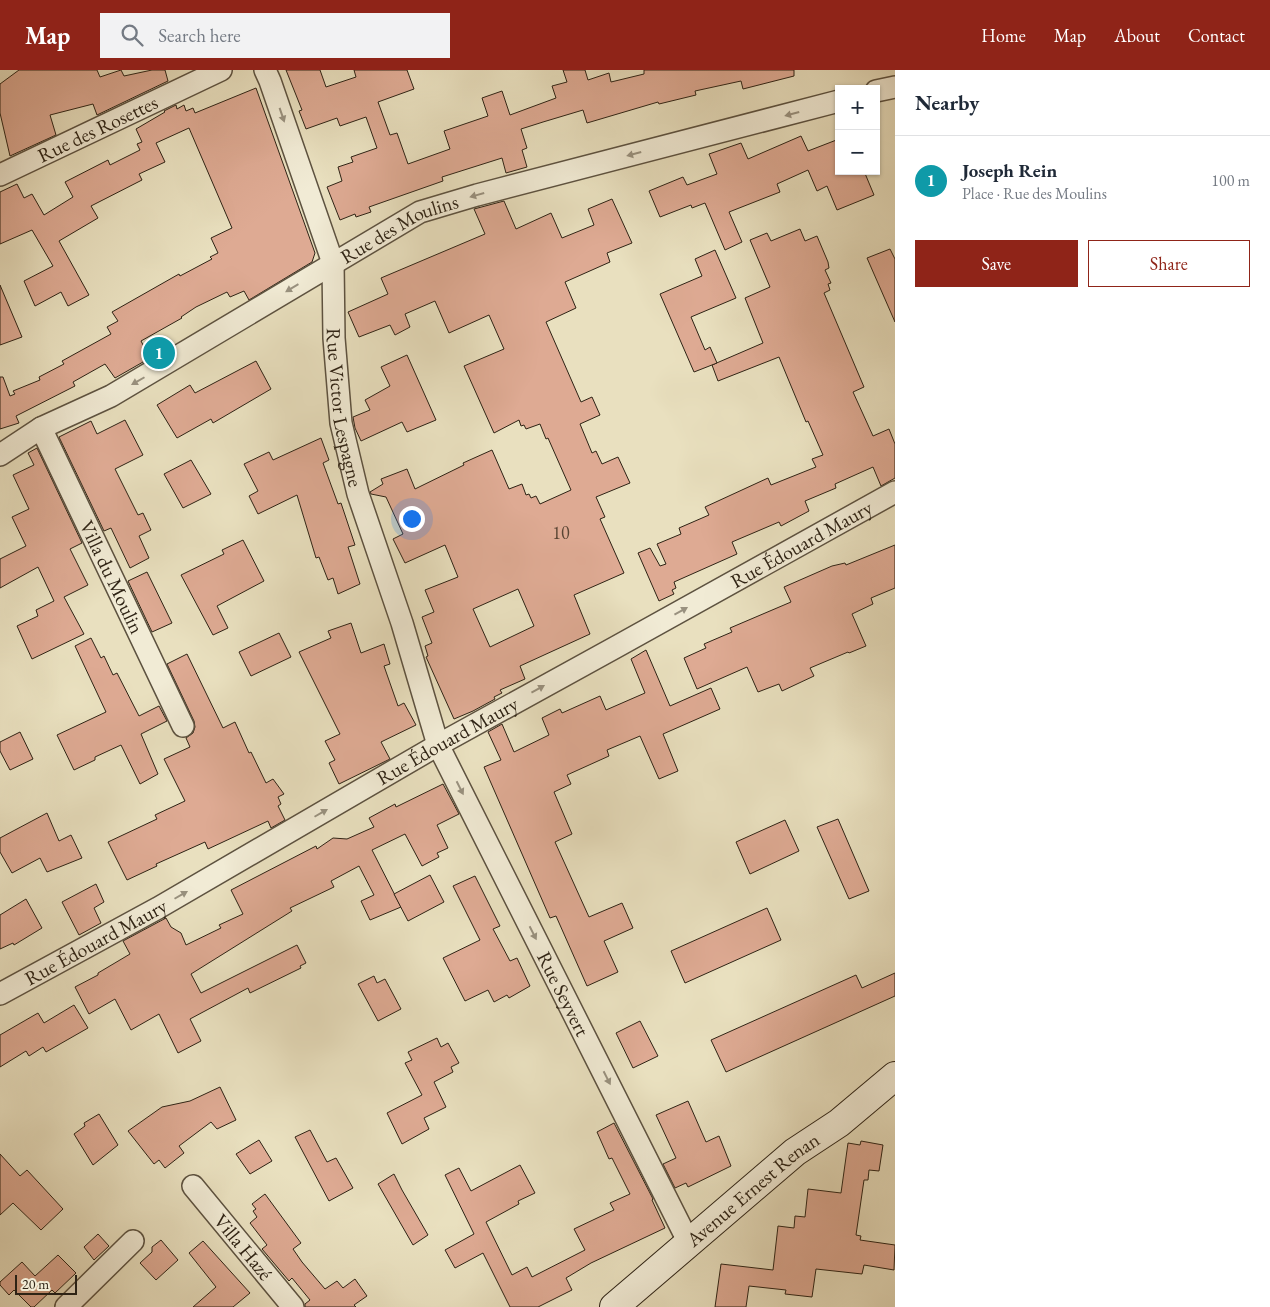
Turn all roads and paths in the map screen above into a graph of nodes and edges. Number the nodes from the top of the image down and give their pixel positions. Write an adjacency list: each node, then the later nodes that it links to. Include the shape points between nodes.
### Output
1 (221, 70): 6 (street, Rue des Rosettes)
2 (264, 70): 7 (street, Rue Victor Lespagne, one-way to 7)
3 (895, 86): 4 (street)
4 (880, 91)
5 (835, 102): 7 (street, Rue des Moulins, one-way to 7, via 420,212)
6 (0, 175)
7 (334, 263): 8 (street, Rue des Moulins, one-way to 8, via 111,396); 12 (street, Rue Victor Lespagne, via 334,338 341,423 358,494 402,623)
8 (41, 428): 9 (street, Rue des Moulins); 11 (street, Villa du Moulin)
9 (0, 454)
10 (895, 492): 12 (street, Rue Édouard Maury, one-way to 10)
11 (183, 726)
12 (438, 744): 13 (street, Rue Édouard Maury, one-way to 12, via 158,908); 17 (street, Rue Seyvert, one-way to 17)
13 (0, 994)
14 (895, 1076): 17 (street, Avenue Ernest Renan, via 839,1123 795,1152)
15 (193, 1186): 19 (street, Villa Hazé)
16 (134, 1241): 18 (street)
17 (689, 1243): 20 (street, Avenue Ernest Renan)
18 (66, 1307)
19 (293, 1307)
20 (614, 1307)

